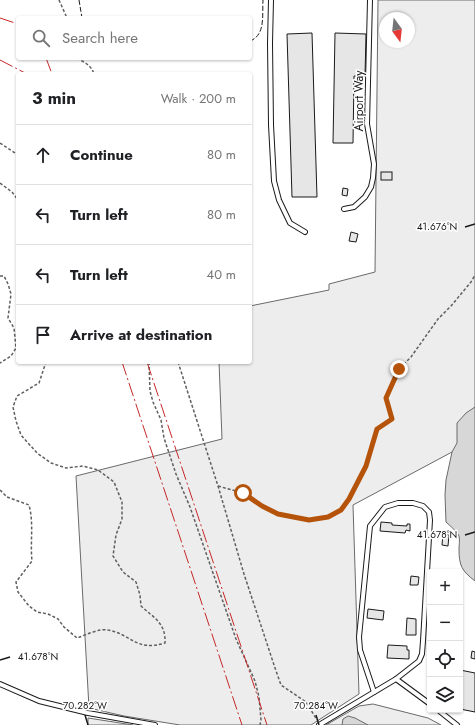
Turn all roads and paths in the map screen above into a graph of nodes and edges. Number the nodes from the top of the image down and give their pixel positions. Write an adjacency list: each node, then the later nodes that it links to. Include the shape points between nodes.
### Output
1 (58, 0): 4 (path)
2 (271, 0): 12 (lane, via 270,87 274,181 290,224)
3 (370, 0): 11 (lane, Airport Way, via 367,124 374,164 372,187 354,207)
4 (66, 16)
5 (81, 60): 6 (path, via 87,63)
6 (93, 72)
7 (0, 142): 8 (path)
8 (16, 154)
9 (0, 183): 10 (path)
10 (16, 197)
11 (344, 209)
12 (305, 232)
13 (475, 275): 19 (path, via 472,282 438,319 411,357 399,369 386,398 392,419 377,429 366,466 341,510 328,517 309,520 286,516 262,506 243,493)
14 (0, 276): 15 (path, via 4,276 11,294 8,318 14,328 16,348 11,356)
15 (0, 363)
16 (45, 364): 20 (path, via 39,383 17,396 13,407 21,435 37,453 51,463 66,468 83,466 98,470 114,482 122,502 122,519 116,535 113,556 123,572 136,582 141,606 161,623 165,643 156,646 143,645 106,629 77,638 58,618 36,612 29,606 18,592 16,582 32,561 32,515 29,505 8,497)
17 (149, 364): 27 (path, via 150,391 176,474 236,639 255,681 259,697)
18 (179, 364): 19 (path)
19 (218, 486): 28 (path, via 244,574 282,685 306,702)
20 (0, 490)
21 (396, 680): 23 (lane); 23 (lane, via 419,661 422,654 430,520 429,512 423,506 413,503 398,503 385,507 370,526 359,637 360,650); 24 (lane)
22 (0, 684): 26 (lane, via 39,701)
23 (374, 692): 28 (lane)
24 (427, 702)
25 (442, 713): 29 (lane)
26 (155, 725)
27 (260, 725)
28 (319, 725)
29 (457, 725)

